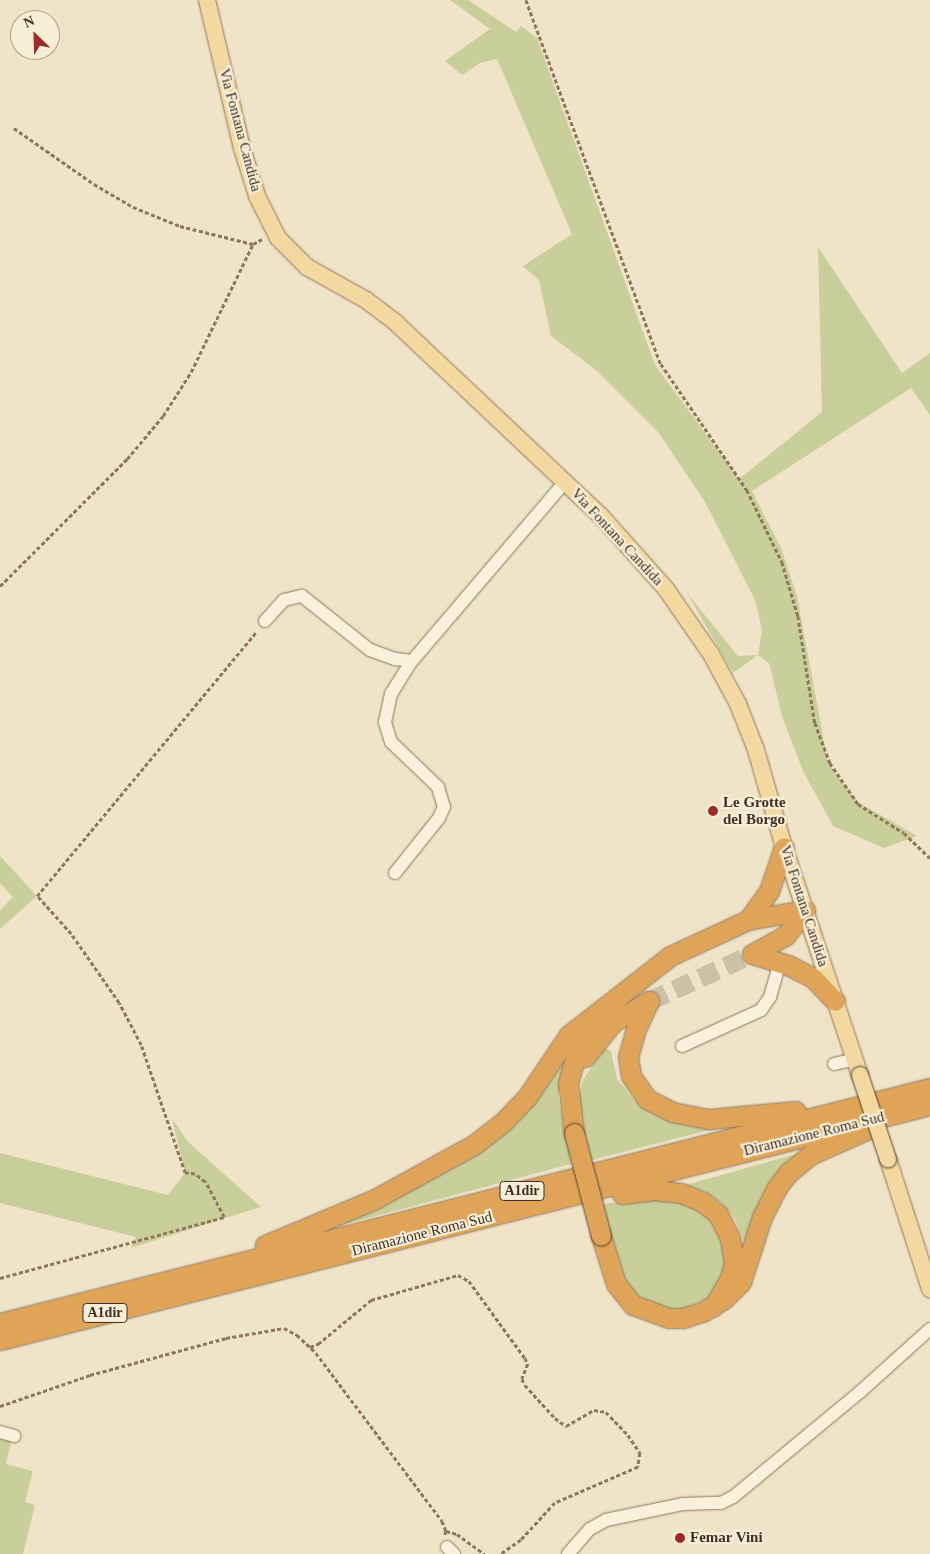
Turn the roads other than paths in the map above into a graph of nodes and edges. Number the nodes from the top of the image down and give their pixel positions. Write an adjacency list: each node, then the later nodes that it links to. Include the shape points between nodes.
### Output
1 (207, 0): 2 (main road, Via Fontana Candida, via 242,148 257,196 274,231 307,267 366,300 396,323)
2 (565, 482): 4 (street); 5 (main road, Via Fontana Candida, via 642,559 711,654 753,740)
3 (265, 621): 4 (street, via 284,600 302,596 370,650)
4 (412, 661): 6 (street, via 389,699 386,732 397,751 438,787 444,807 440,818)
5 (784, 847): 7 (main road, Via Fontana Candida); 8 (highway, via 765,899)
6 (395, 873)
7 (805, 910): 8 (highway); 9 (highway, via 786,935 752,954); 10 (main road, Via Fontana Candida)
8 (748, 920): 11 (highway, via 670,956)
9 (780, 962): 10 (highway, via 812,977); 12 (street, via 770,997 761,1010)
10 (835, 1001): 13 (main road, Via Fontana Candida)
11 (594, 1013): 15 (highway, via 577,1051); 21 (highway, via 564,1040 533,1089 512,1114 452,1159 304,1231)
12 (682, 1046)
13 (855, 1059): 14 (street); 20 (main road, Via Fontana Candida, bridge)
14 (834, 1064)
15 (568, 1083): 16 (highway, via 604,1030 649,1001 629,1047 629,1069 635,1084 647,1099 672,1112 709,1119 750,1117); 22 (highway, bridge, via 574,1133 616,1284 633,1305 655,1315 675,1318)
16 (930, 1086): 21 (highway, Diramazione Roma Sud / A1dir)
17 (930, 1105): 18 (highway, Diramazione Roma Sud / A1dir)
18 (900, 1112): 19 (highway, Diramazione Roma Sud / A1dir); 22 (highway, via 815,1153 791,1170 770,1198 741,1282)
19 (381, 1245): 22 (highway, via 623,1193 676,1192 707,1204 723,1221 728,1233 733,1270); 25 (highway, Diramazione Roma Sud / A1dir)
20 (930, 1289)
21 (114, 1294): 23 (highway, Diramazione Roma Sud / A1dir)
22 (714, 1306)
23 (0, 1323)
24 (930, 1329): 28 (street, via 727,1501 683,1504 606,1520 585,1533)
25 (0, 1340)
26 (0, 1432): 27 (street)
27 (14, 1436)
28 (568, 1554)

